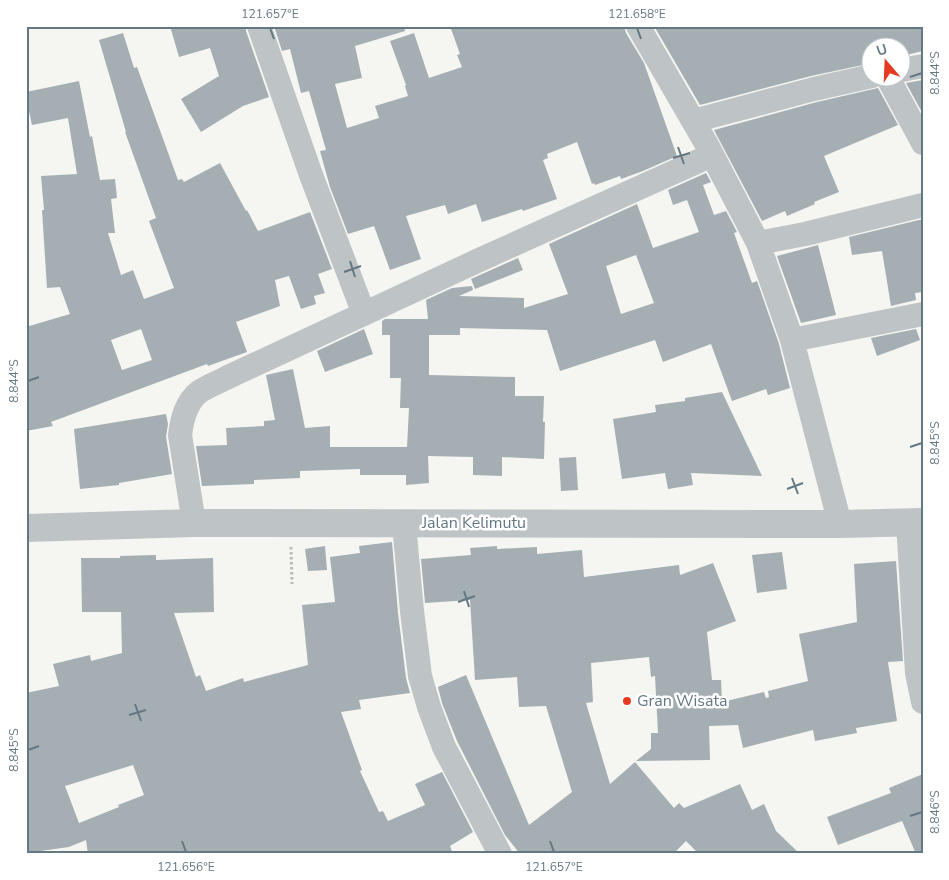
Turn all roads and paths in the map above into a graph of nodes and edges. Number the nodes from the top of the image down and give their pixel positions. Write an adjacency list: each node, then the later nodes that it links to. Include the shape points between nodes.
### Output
1 (259, 26): 10 (street, via 311,176)
2 (638, 26): 5 (street)
3 (862, 78): 5 (street)
4 (893, 88): 6 (street)
5 (692, 121): 7 (street)
6 (923, 143)
7 (712, 155): 9 (street); 10 (street)
8 (923, 205): 9 (street)
9 (758, 243): 12 (street)
10 (364, 314): 14 (street, via 198,392 187,406 180,435)
11 (923, 314): 12 (street)
12 (792, 340): 17 (street)
13 (915, 522): 17 (street, Jalan Kelimutu); 20 (street, via 917,673)
14 (194, 523): 15 (street, Jalan Kelimutu); 18 (street, Jalan Kelimutu)
15 (290, 523): 16 (street, Jalan Kelimutu); 19 (path)
16 (404, 524): 17 (street, Jalan Kelimutu); 21 (street, via 420,676 444,747)
17 (840, 524)
18 (26, 528)
19 (292, 584)
20 (923, 702)
21 (496, 852)

